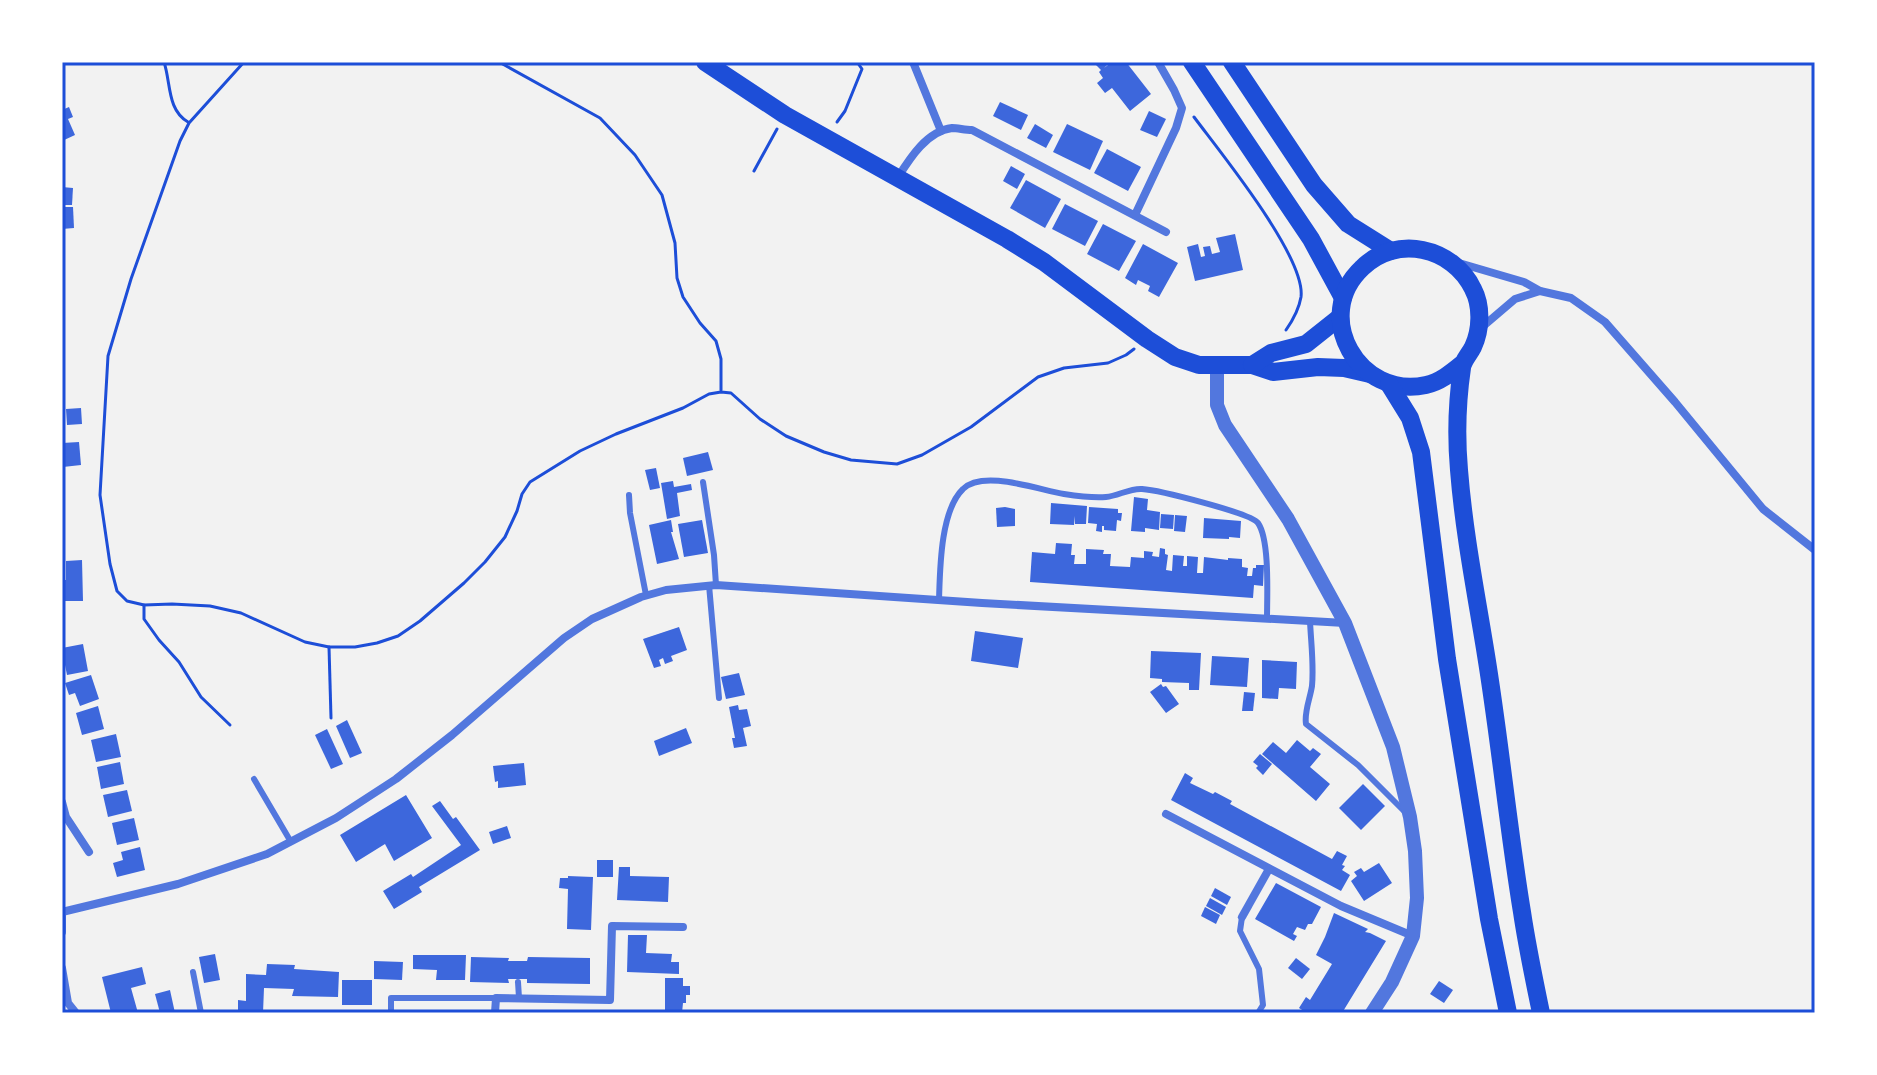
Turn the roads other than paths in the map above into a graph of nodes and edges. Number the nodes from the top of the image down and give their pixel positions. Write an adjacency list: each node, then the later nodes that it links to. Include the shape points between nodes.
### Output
1 (705, 62): 7 (main road, via 785,115)
2 (913, 62): 6 (street)
3 (1158, 62): 8 (street, via 1182,108)
4 (1192, 62): 13 (main road, via 1311,239)
5 (1232, 62): 10 (main road, via 1314,185 1348,224)
6 (941, 131): 7 (street, via 928,139); 8 (street, via 972,130)
7 (898, 177): 16 (main road, via 1044,262 1175,357)
8 (1135, 215): 9 (street)
9 (1166, 232)
10 (1391, 251): 11 (main road, via 1432,251); 13 (main road, via 1361,268)
11 (1450, 260): 12 (street); 15 (main road, via 1475,291)
12 (1540, 291): 15 (street, via 1515,299); 23 (street, via 1571,298 1605,322 1763,509)
13 (1343, 298): 14 (main road)
14 (1340, 317): 18 (main road, via 1306,344 1271,353); 19 (main road, via 1354,359)
15 (1478, 330): 17 (main road)
16 (1217, 364): 18 (main road); 29 (street, via 1217,405 1225,425 1288,519)
17 (1462, 364): 20 (main road, via 1429,384); 55 (main road, via 1456,439 1463,521)
18 (1252, 365): 19 (main road, via 1273,372 1344,368)
19 (1370, 374): 20 (main road)
20 (1389, 384): 54 (main road, via 1410,418 1421,452 1447,659)
21 (703, 482): 24 (lane)
22 (629, 495): 25 (lane)
23 (1815, 550)
24 (713, 585): 25 (street); 26 (street); 30 (lane)
25 (646, 595): 35 (street, via 582,625 396,779)
26 (939, 600): 27 (street); 27 (lane, via 940,548 952,506 964,488 982,480 1107,497 1140,489 1256,519 1266,553)
27 (1267, 619): 28 (street)
28 (1310, 621): 29 (street); 34 (lane, via 1312,682 1306,724 1358,765)
29 (1345, 623): 34 (street, via 1393,747)
30 (719, 698)
31 (254, 779): 35 (lane)
32 (62, 802): 36 (street)
33 (1166, 814): 37 (street)
34 (1410, 817): 42 (street, via 1417,898)
35 (291, 842): 38 (street, via 178,884)
36 (89, 852)
37 (1269, 869): 39 (street); 42 (street)
38 (62, 912): 41 (street)
39 (1242, 917): 52 (lane, via 1240,931 1259,969 1263,1005)
40 (683, 927): 47 (street, via 612,926 610,1000)
41 (62, 932)
42 (1413, 936): 53 (street)
43 (62, 968): 48 (street, via 68,1003)
44 (193, 972): 49 (lane)
45 (518, 982): 47 (lane)
46 (496, 998): 47 (street); 50 (lane, via 391,998); 51 (street)
47 (519, 998)
48 (76, 1013)
49 (201, 1013)
50 (391, 1013)
51 (495, 1013)
52 (1258, 1013)
53 (1372, 1013)
54 (1508, 1013)
55 (1541, 1013)

